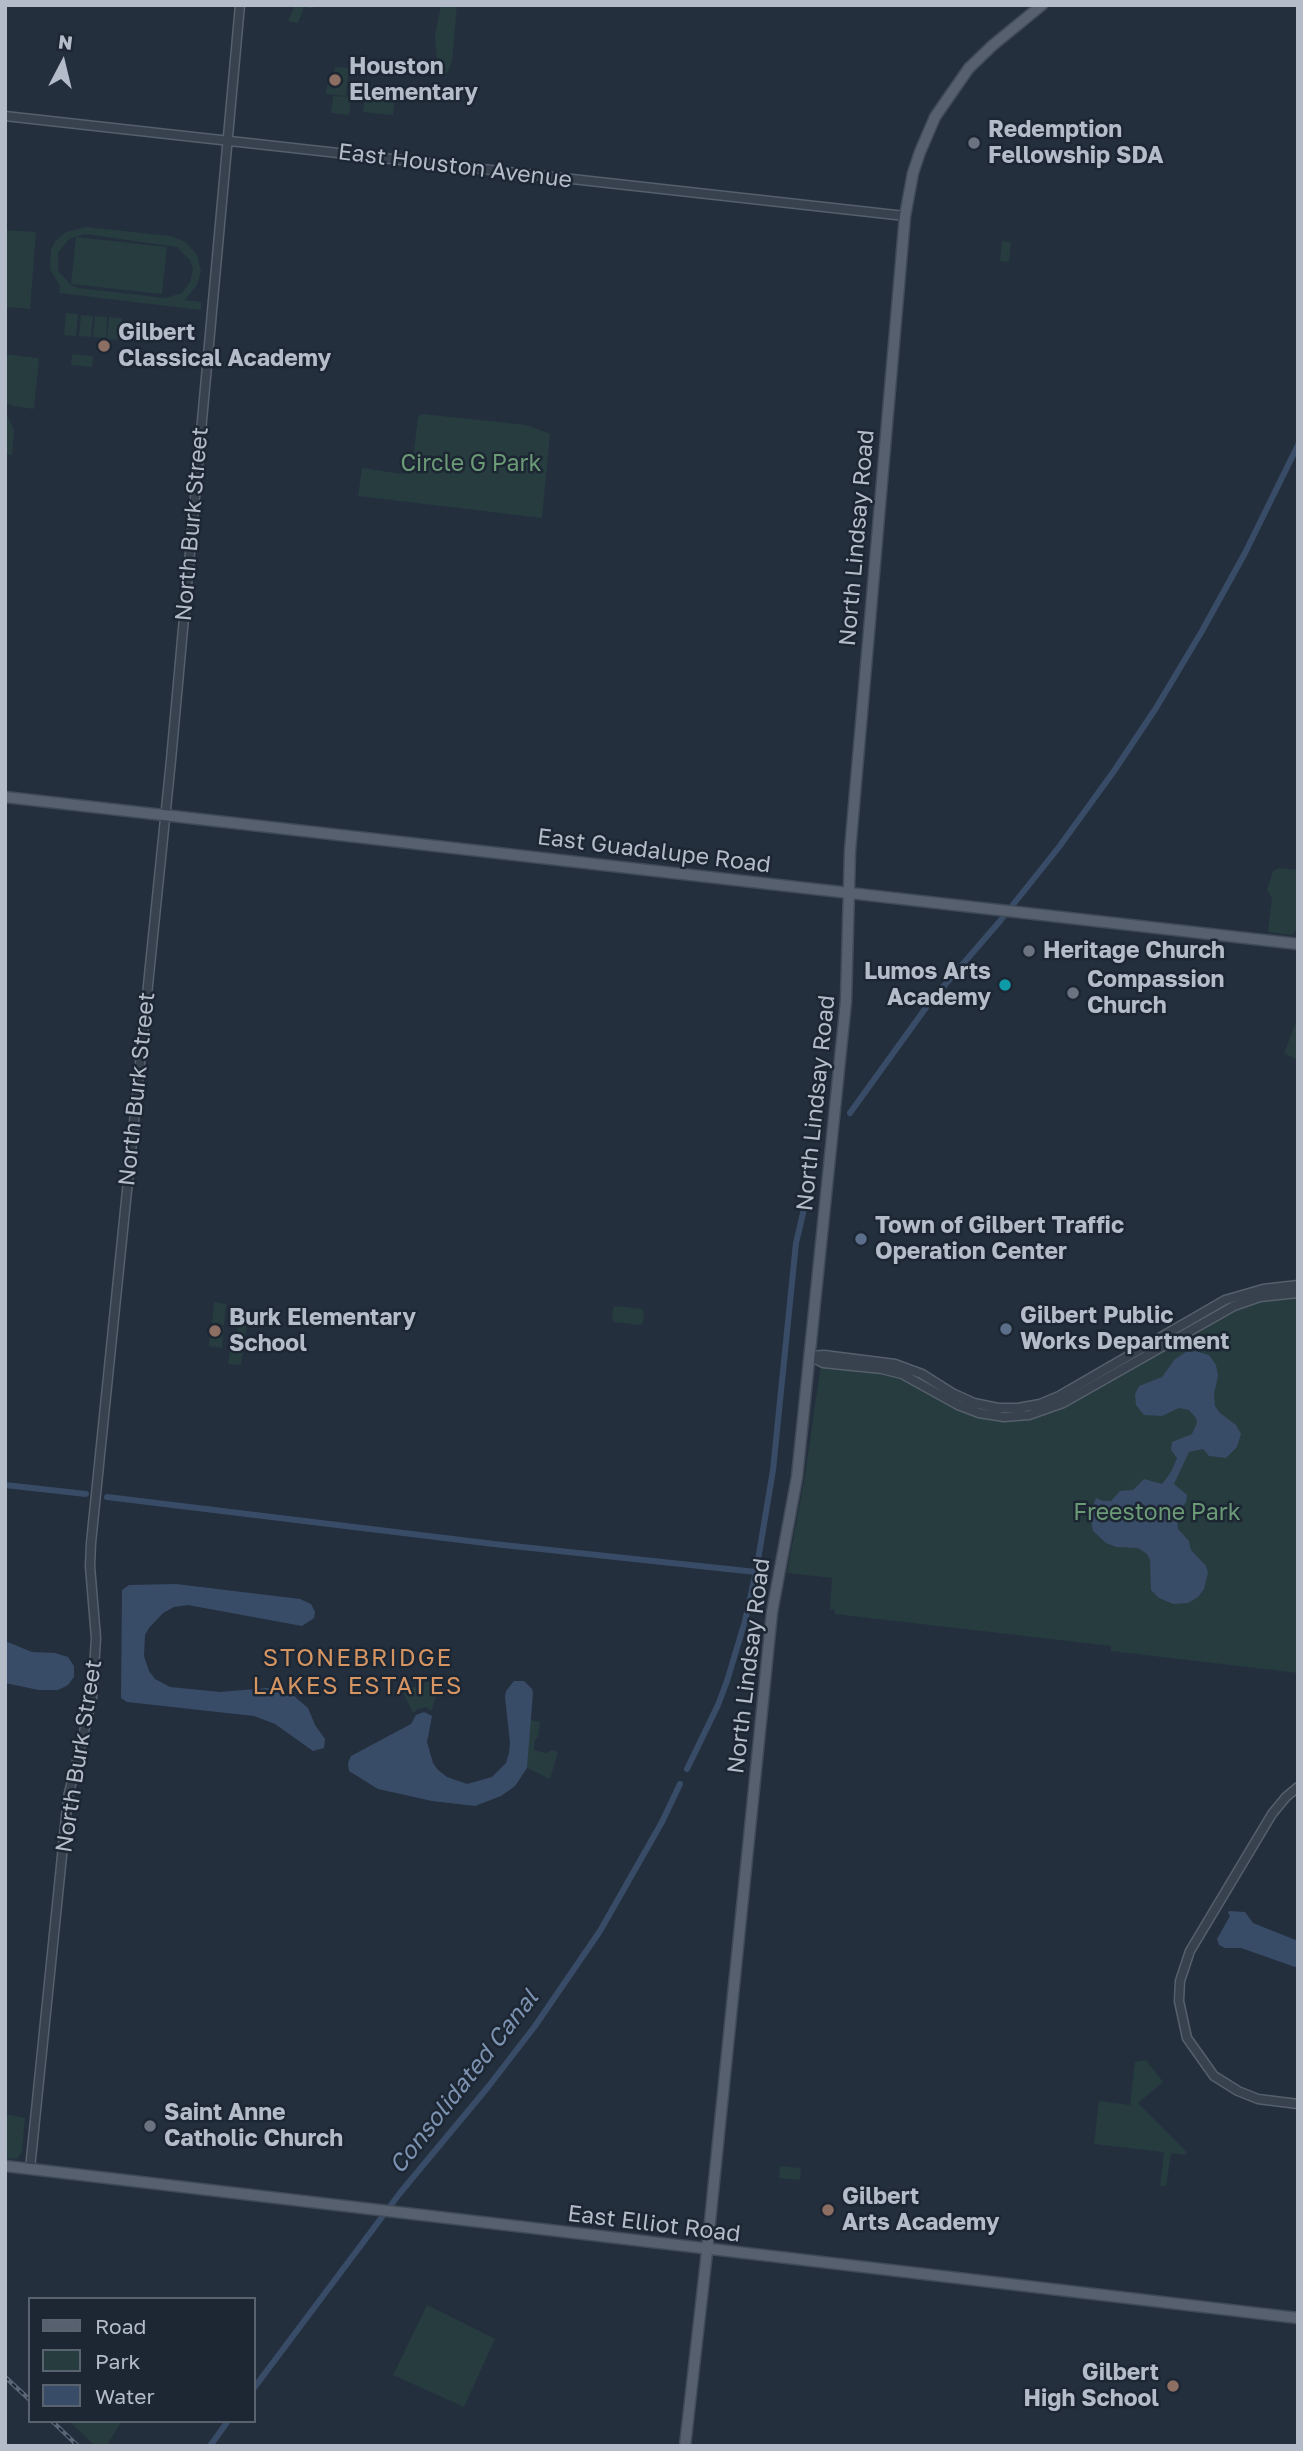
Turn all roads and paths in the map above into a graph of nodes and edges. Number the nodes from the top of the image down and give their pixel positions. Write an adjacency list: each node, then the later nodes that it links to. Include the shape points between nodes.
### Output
1 (240, 5): 4 (street, North Burk Street)
2 (1042, 5): 5 (main road, North Lindsay Road, via 969,68 940,109 913,173)
3 (5, 116): 4 (street, East Houston Avenue)
4 (228, 140): 5 (street, East Houston Avenue); 7 (street, North Burk Street)
5 (905, 216): 8 (main road, North Lindsay Road)
6 (5, 797): 7 (main road, East Guadalupe Road)
7 (165, 815): 8 (main road, East Guadalupe Road); 16 (street, North Burk Street, via 90,1555 96,1638 92,1699 68,1797)
8 (849, 893): 9 (main road, East Guadalupe Road); 12 (main road, North Lindsay Road, via 846,1001)
9 (1298, 944)
10 (1298, 1285): 12 (street, via 1230,1298 1059,1396 1018,1408 974,1403 895,1364)
11 (1298, 1293): 12 (street, via 1260,1297 1224,1310 1063,1403 1029,1415 979,1413 902,1374 823,1363)
12 (810, 1356): 17 (main road, North Lindsay Road, via 797,1477 772,1612)
13 (1298, 1787): 14 (street, via 1272,1814 1190,1951 1179,2001 1187,2038 1214,2076 1258,2099)
14 (1298, 2104)
15 (5, 2166): 16 (main road, East Elliot Road)
16 (30, 2169): 17 (main road, East Elliot Road)
17 (707, 2249): 18 (main road, East Elliot Road); 19 (main road, North Lindsay Road)
18 (1298, 2318)
19 (685, 2446)

